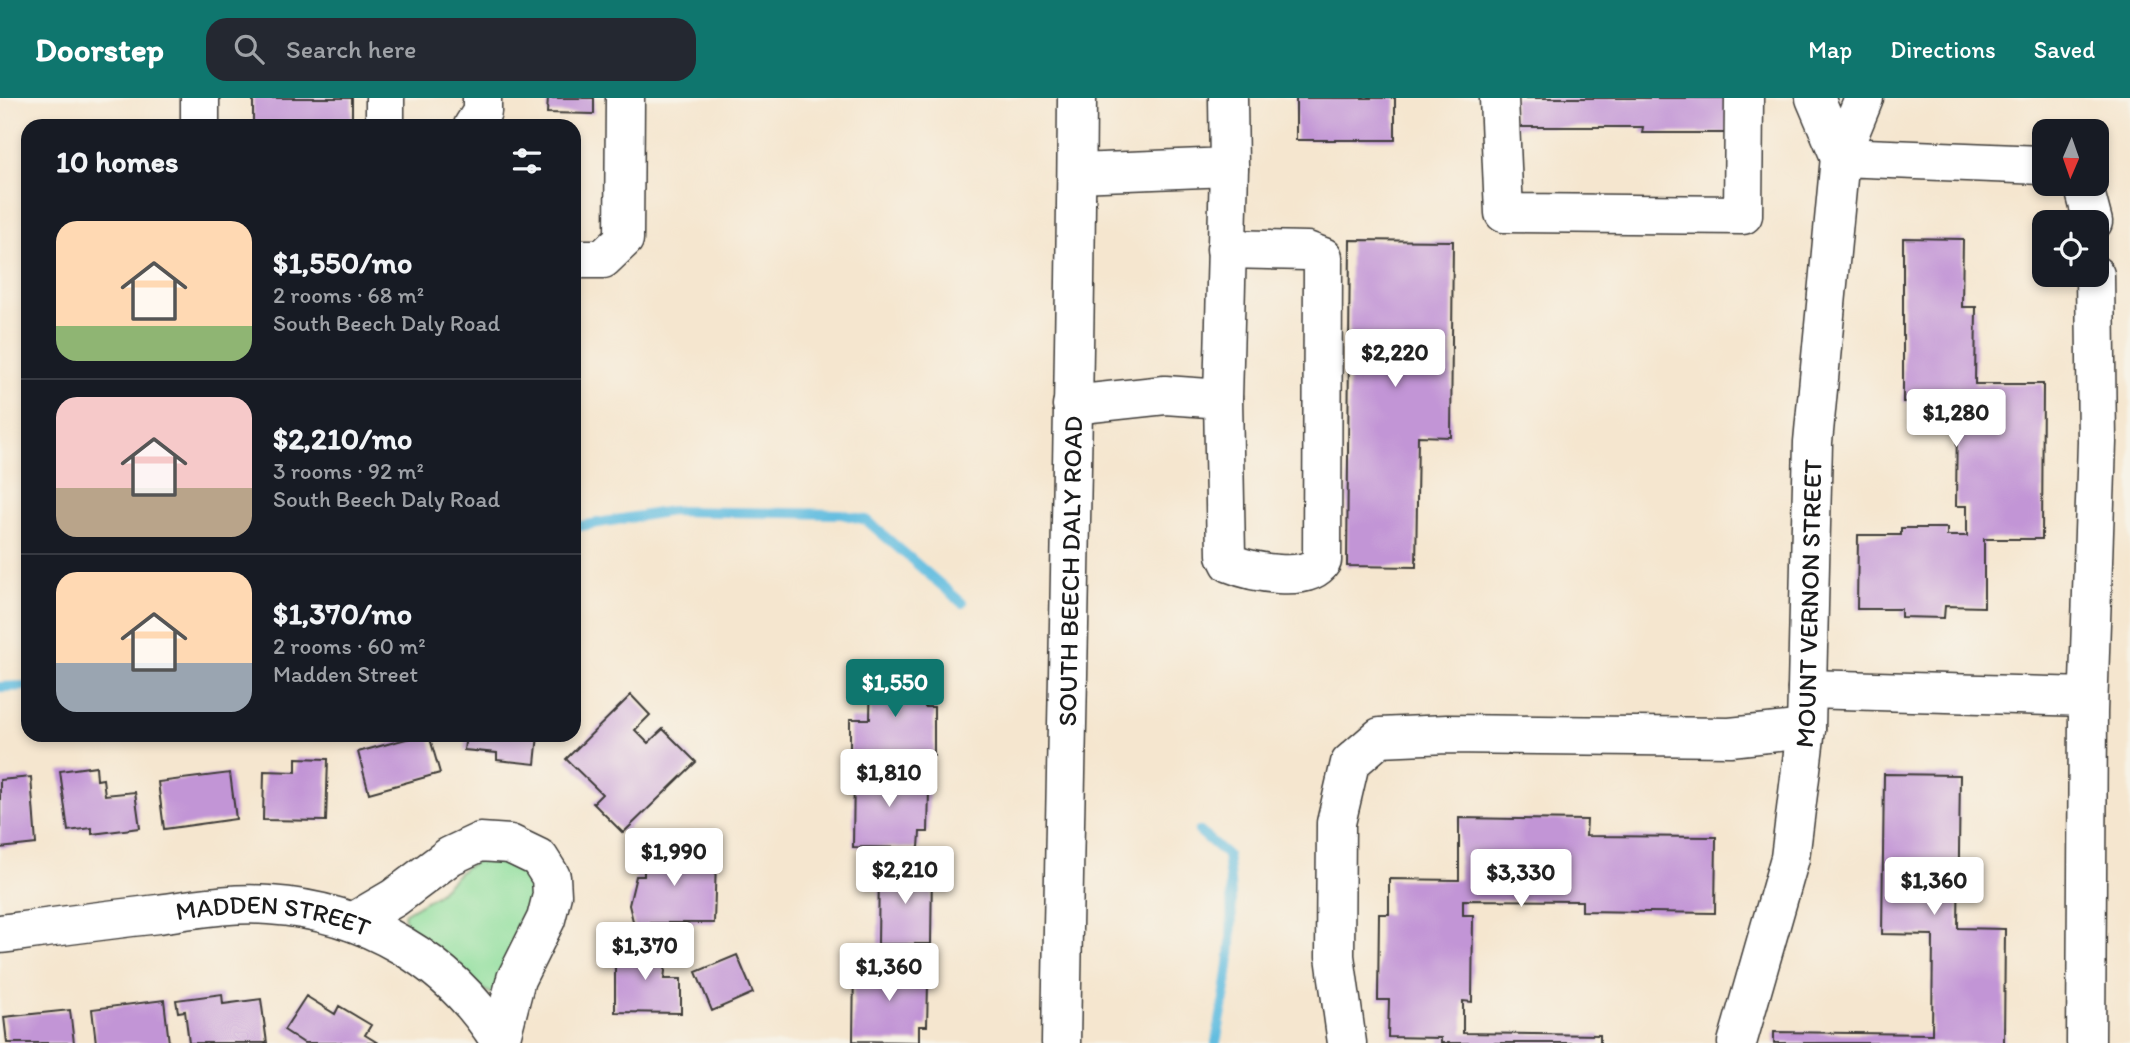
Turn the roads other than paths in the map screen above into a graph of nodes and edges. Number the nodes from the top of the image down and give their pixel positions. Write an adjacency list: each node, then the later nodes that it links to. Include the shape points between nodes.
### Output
1 (200, 98): 11 (street)
2 (385, 98): 12 (street)
3 (482, 98): 13 (street)
4 (625, 98): 19 (street, via 624,239 603,259)
5 (1077, 98): 17 (street, SOUTH BEECH DALY ROAD)
6 (1228, 98): 16 (street)
7 (1499, 98): 8 (street, via 1504,213 1743,215)
8 (1744, 98)
9 (1815, 98): 14 (street, MOUNT VERNON STREET)
10 (1864, 98): 14 (street, MOUNT VERNON STREET)
11 (200, 119)
12 (385, 119)
13 (478, 119)
14 (1840, 157): 15 (street); 23 (street, MOUNT VERNON STREET, via 1813,442)
15 (2032, 165)
16 (1229, 167): 17 (street); 18 (street)
17 (1077, 173): 22 (street, SOUTH BEECH DALY ROAD)
18 (1226, 249): 21 (street); 21 (street, via 1307,251 1323,257 1322,561 1316,570 1305,574 1248,570 1230,563 1226,555)
19 (581, 259)
20 (2095, 287): 24 (street, via 2097,442)
21 (1223, 399): 22 (street, via 1165,395)
22 (1072, 405): 29 (street, SOUTH BEECH DALY ROAD)
23 (1807, 689): 24 (street); 25 (street, MOUNT VERNON STREET)
24 (2088, 697): 32 (street)
25 (1806, 729): 30 (street, via 1730,737 1380,737 1350,763 1336,823 1335,956); 31 (street, MOUNT VERNON STREET, via 1790,858)
26 (353, 922): 27 (street, MADDEN STREET, via 269,905 222,905); 28 (street, MADDEN STREET, via 391,938 447,977); 28 (street, via 450,856 480,842 510,844 538,858 551,877 552,895 546,919 516,979)
27 (0, 934)
28 (500, 1042)
29 (1061, 1043)
30 (1347, 1043)
31 (1737, 1043)
32 (2086, 1043)

